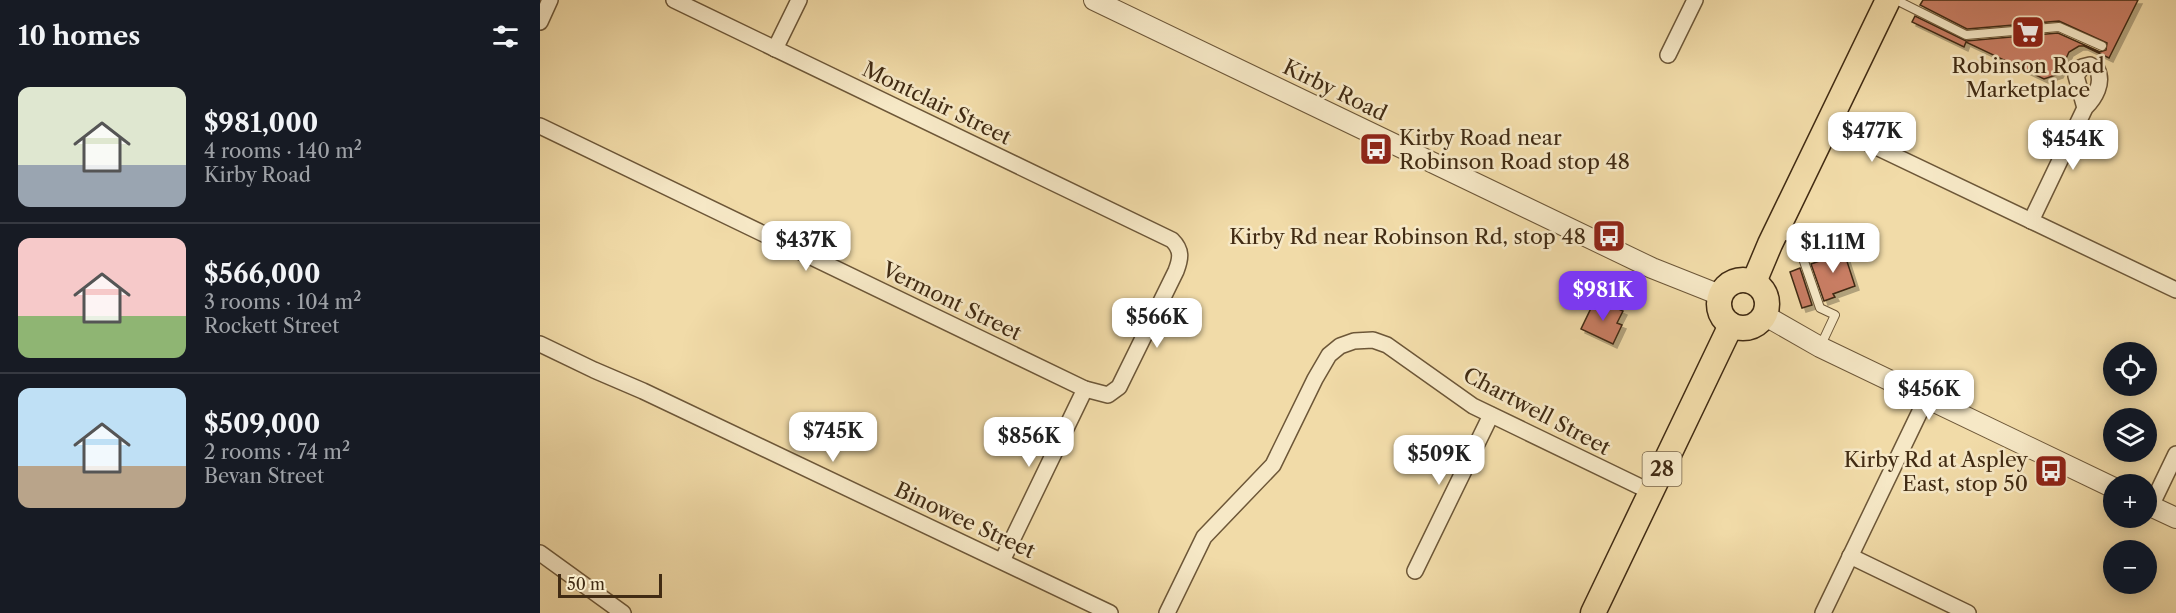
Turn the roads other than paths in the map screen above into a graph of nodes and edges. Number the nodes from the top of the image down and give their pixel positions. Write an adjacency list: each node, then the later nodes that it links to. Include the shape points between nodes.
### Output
1 (550, 0): 8 (street)
2 (674, 0): 10 (street, Montclair Street)
3 (799, 0): 10 (street)
4 (1094, 0): 19 (street, Kirby Road, via 1652,268)
5 (1695, 0): 11 (street)
6 (1888, 0): 13 (main road)
7 (1896, 0): 9 (lane, via 1966,35 2059,27)
8 (540, 22)
9 (2102, 46)
10 (776, 49): 24 (street, Montclair Street, via 1167,237 1179,249 1176,271 1119,387 1108,395)
11 (1668, 56)
12 (2085, 108): 15 (street)
13 (1828, 124): 15 (street); 16 (main road)
14 (540, 126): 24 (street, Vermont Street)
15 (2031, 221): 18 (street)
16 (1777, 231): 17 (main road); 22 (lane, via 1797,241 1820,308 1835,315)
17 (1754, 282): 19 (main road, via 1730,283); 20 (main road, via 1766,296)
18 (2176, 290)
19 (1720, 295): 21 (main road, via 1721,314)
20 (1764, 315): 21 (main road, via 1752,326); 22 (street)
21 (1731, 325): 30 (main road, 28)
22 (1820, 347): 25 (street)
23 (542, 350): 35 (street, Binowee Street, via 644,391)
24 (1085, 389): 35 (street)
25 (1926, 399): 28 (street); 34 (street)
26 (1491, 415): 30 (street, Chartwell Street); 36 (street); 39 (street, Chartwell Street, via 1382,343 1364,340 1340,346 1320,369 1273,465 1204,537)
27 (2176, 454): 29 (street)
28 (2103, 483)
29 (2157, 490)
30 (1651, 492): 40 (main road, 28)
31 (2157, 509): 32 (street)
32 (2176, 518)
33 (540, 553): 37 (street)
34 (1850, 556): 41 (street); 42 (street)
35 (1002, 561): 38 (street, Binowee Street)
36 (1415, 571)
37 (623, 613)
38 (1110, 613)
39 (1167, 613)
40 (1593, 613)
41 (1823, 613)
42 (1968, 613)

